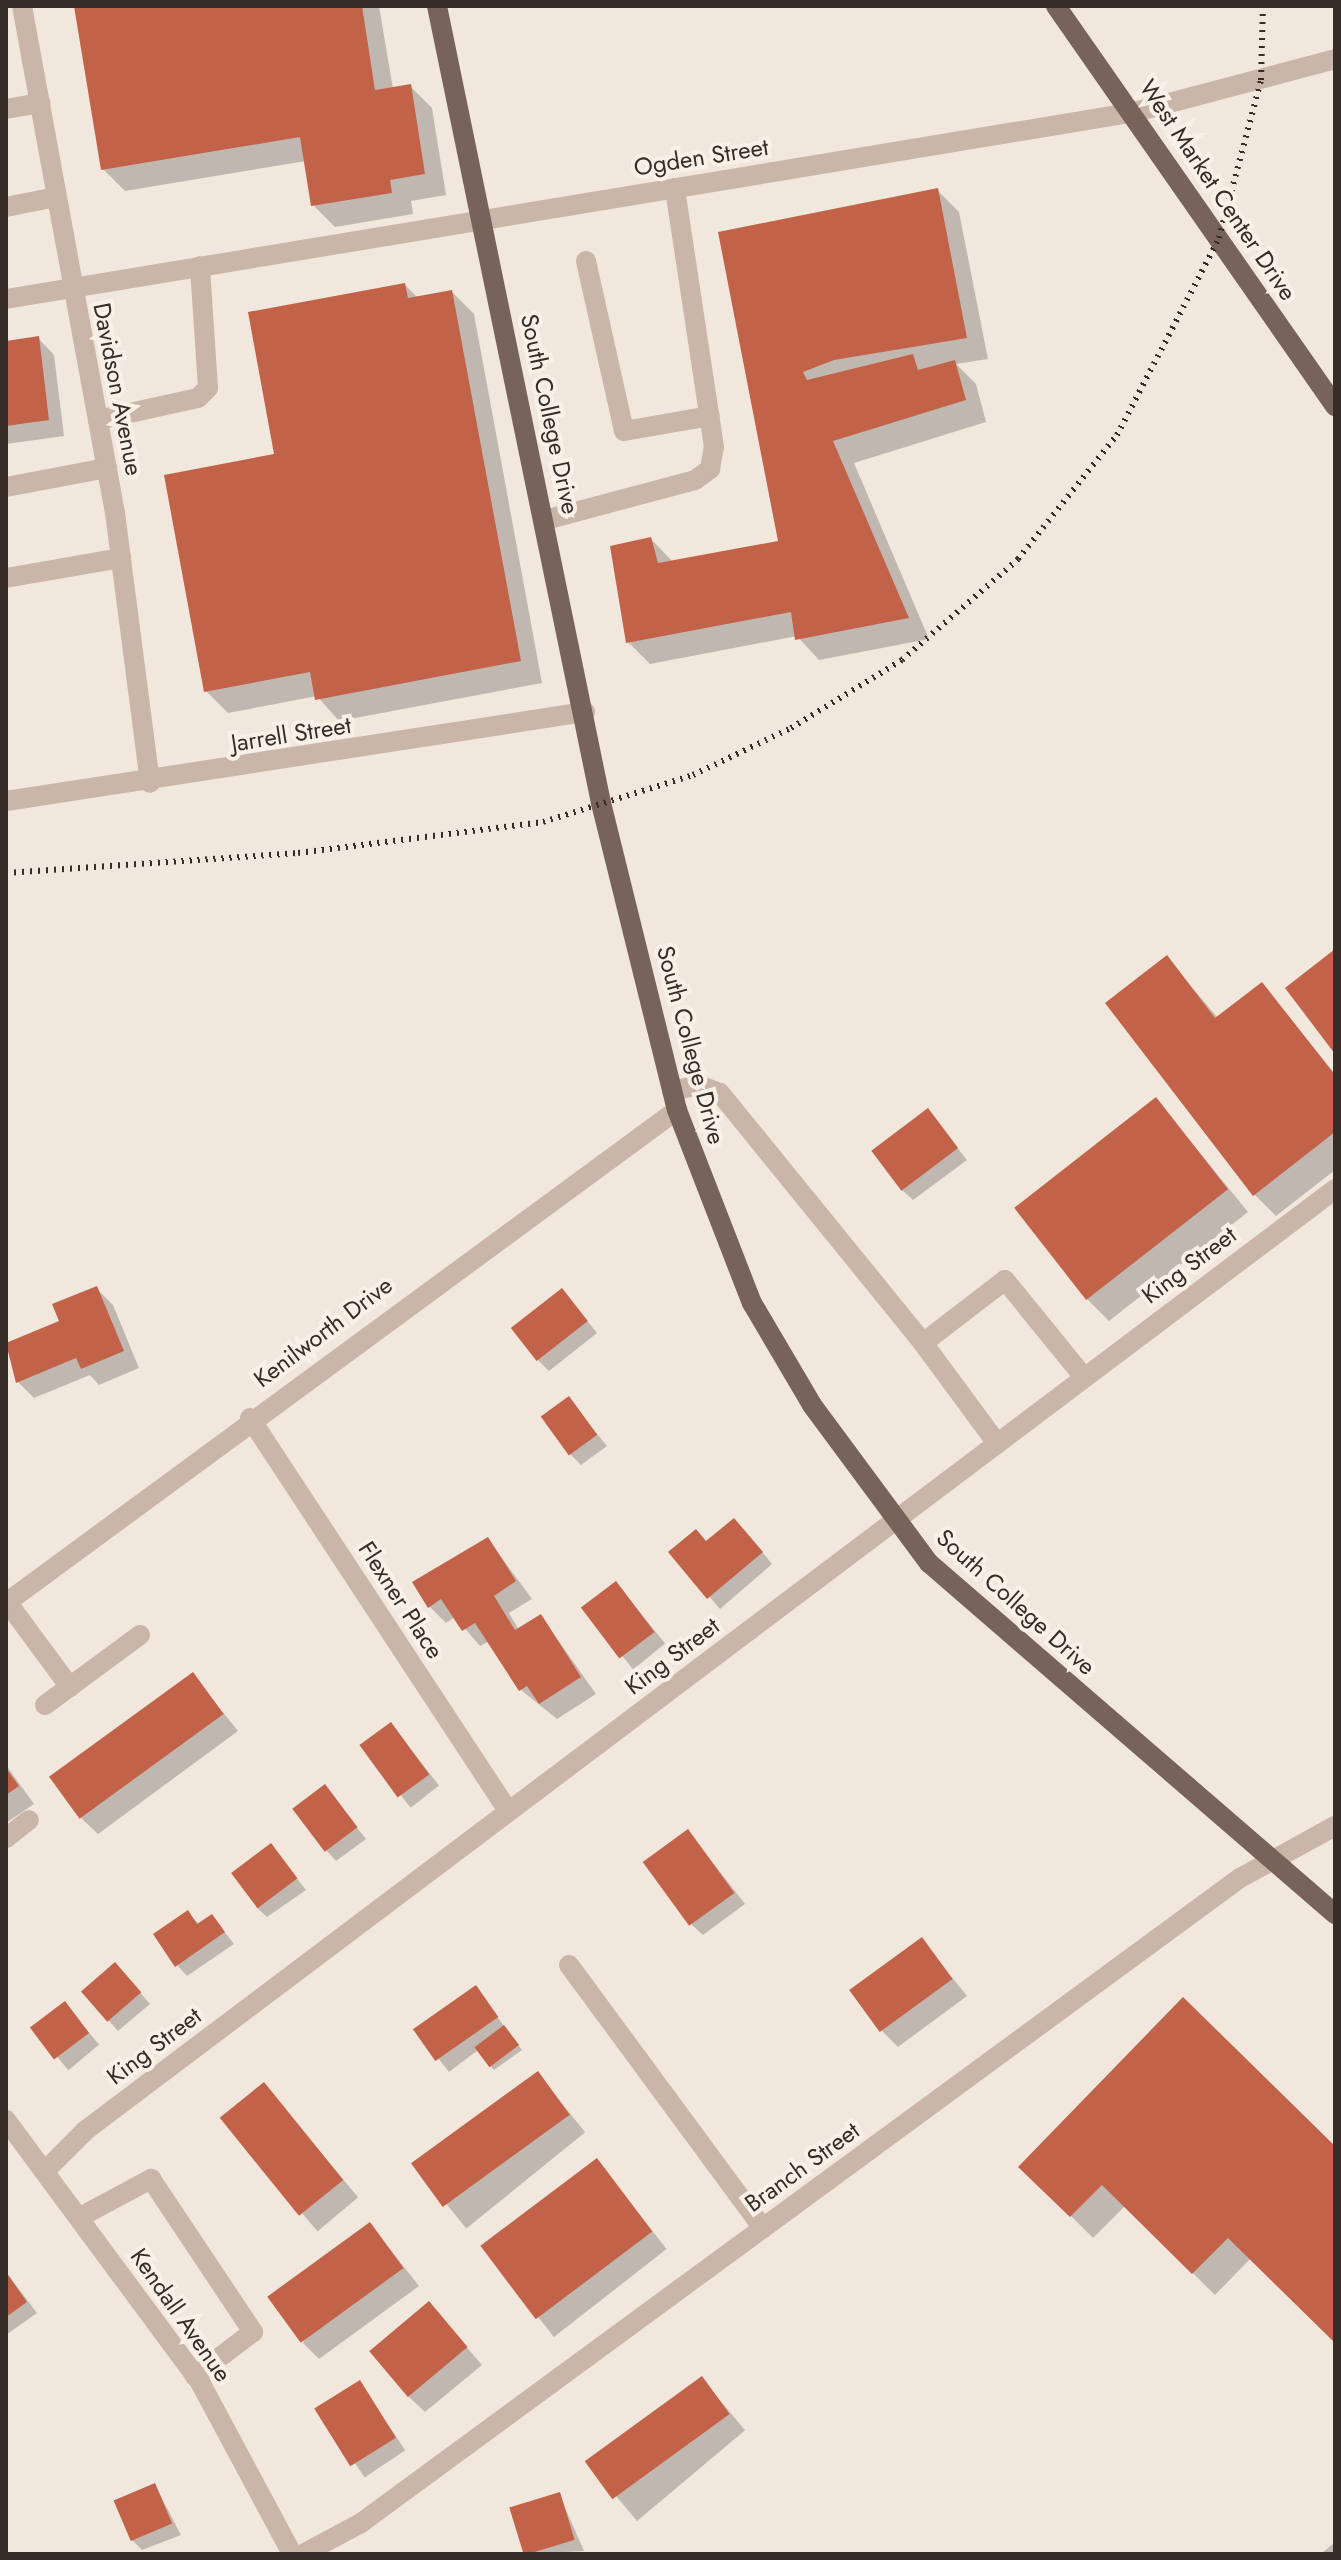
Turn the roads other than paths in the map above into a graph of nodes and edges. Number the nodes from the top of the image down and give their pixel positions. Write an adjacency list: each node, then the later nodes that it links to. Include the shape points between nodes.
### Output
1 (437, 6): 11 (main road, South College Drive)
2 (1056, 6): 7 (main road, West Market Center Drive)
3 (17, 15): 5 (street, Davidson Avenue)
4 (1335, 59): 7 (street, Ogden Street)
5 (40, 103): 6 (street); 9 (street, Davidson Avenue)
6 (6, 109)
7 (1135, 112): 8 (street, Ogden Street); 16 (main road, West Market Center Drive)
8 (675, 188): 11 (street, Ogden Street); 17 (street)
9 (56, 197): 10 (street); 14 (street, Davidson Avenue)
10 (6, 207)
11 (484, 220): 13 (street, Ogden Street); 21 (main road, South College Drive)
12 (586, 261): 17 (street, via 624,431)
13 (200, 266): 14 (street, Ogden Street); 18 (street, via 208,388 198,398)
14 (72, 286): 15 (street, Ogden Street); 18 (street, Davidson Avenue)
15 (6, 299)
16 (1335, 406)
17 (710, 416): 21 (street, via 710,469 695,480)
18 (98, 420): 19 (street, Davidson Avenue)
19 (107, 468): 20 (street); 22 (street, Davidson Avenue)
20 (6, 487)
21 (545, 520): 24 (main road, South College Drive)
22 (121, 558): 23 (street); 25 (street, Davidson Avenue)
23 (6, 578)
24 (585, 712): 25 (street, Jarrell Street); 27 (main road, South College Drive)
25 (150, 783): 26 (street, Jarrell Street)
26 (6, 801)
27 (674, 1100): 29 (street, via 698,1085 720,1093); 31 (street, Kenilworth Drive); 33 (main road, South College Drive, via 752,1303)
28 (1335, 1189): 30 (street, King Street)
29 (923, 1343): 30 (street, via 1005,1280); 32 (street)
30 (1083, 1376): 32 (street, King Street)
31 (250, 1418): 34 (street, Kenilworth Drive); 38 (street, Flexner Place)
32 (996, 1442): 33 (street, King Street)
33 (892, 1519): 38 (street, King Street); 42 (main road, South College Drive, via 929,1563)
34 (6, 1603): 36 (street)
35 (140, 1635): 36 (street)
36 (70, 1687): 37 (street)
37 (45, 1705)
38 (508, 1811): 46 (street, King Street, via 86,2130)
39 (29, 1820): 41 (street)
40 (1335, 1826): 42 (street, Branch Street)
41 (6, 1838)
42 (1269, 1861): 43 (main road, South College Drive); 48 (street, Branch Street)
43 (1335, 1914)
44 (569, 1965): 48 (street)
45 (6, 2120): 46 (street, Kendall Avenue)
46 (46, 2170): 47 (street, Kendall Avenue)
47 (80, 2217): 49 (street, Kendall Avenue); 49 (street, via 151,2179 253,2332)
48 (763, 2228): 51 (street, Branch Street, via 361,2523)
49 (195, 2376): 50 (street, Kendall Avenue)
50 (292, 2554)
51 (303, 2554)

